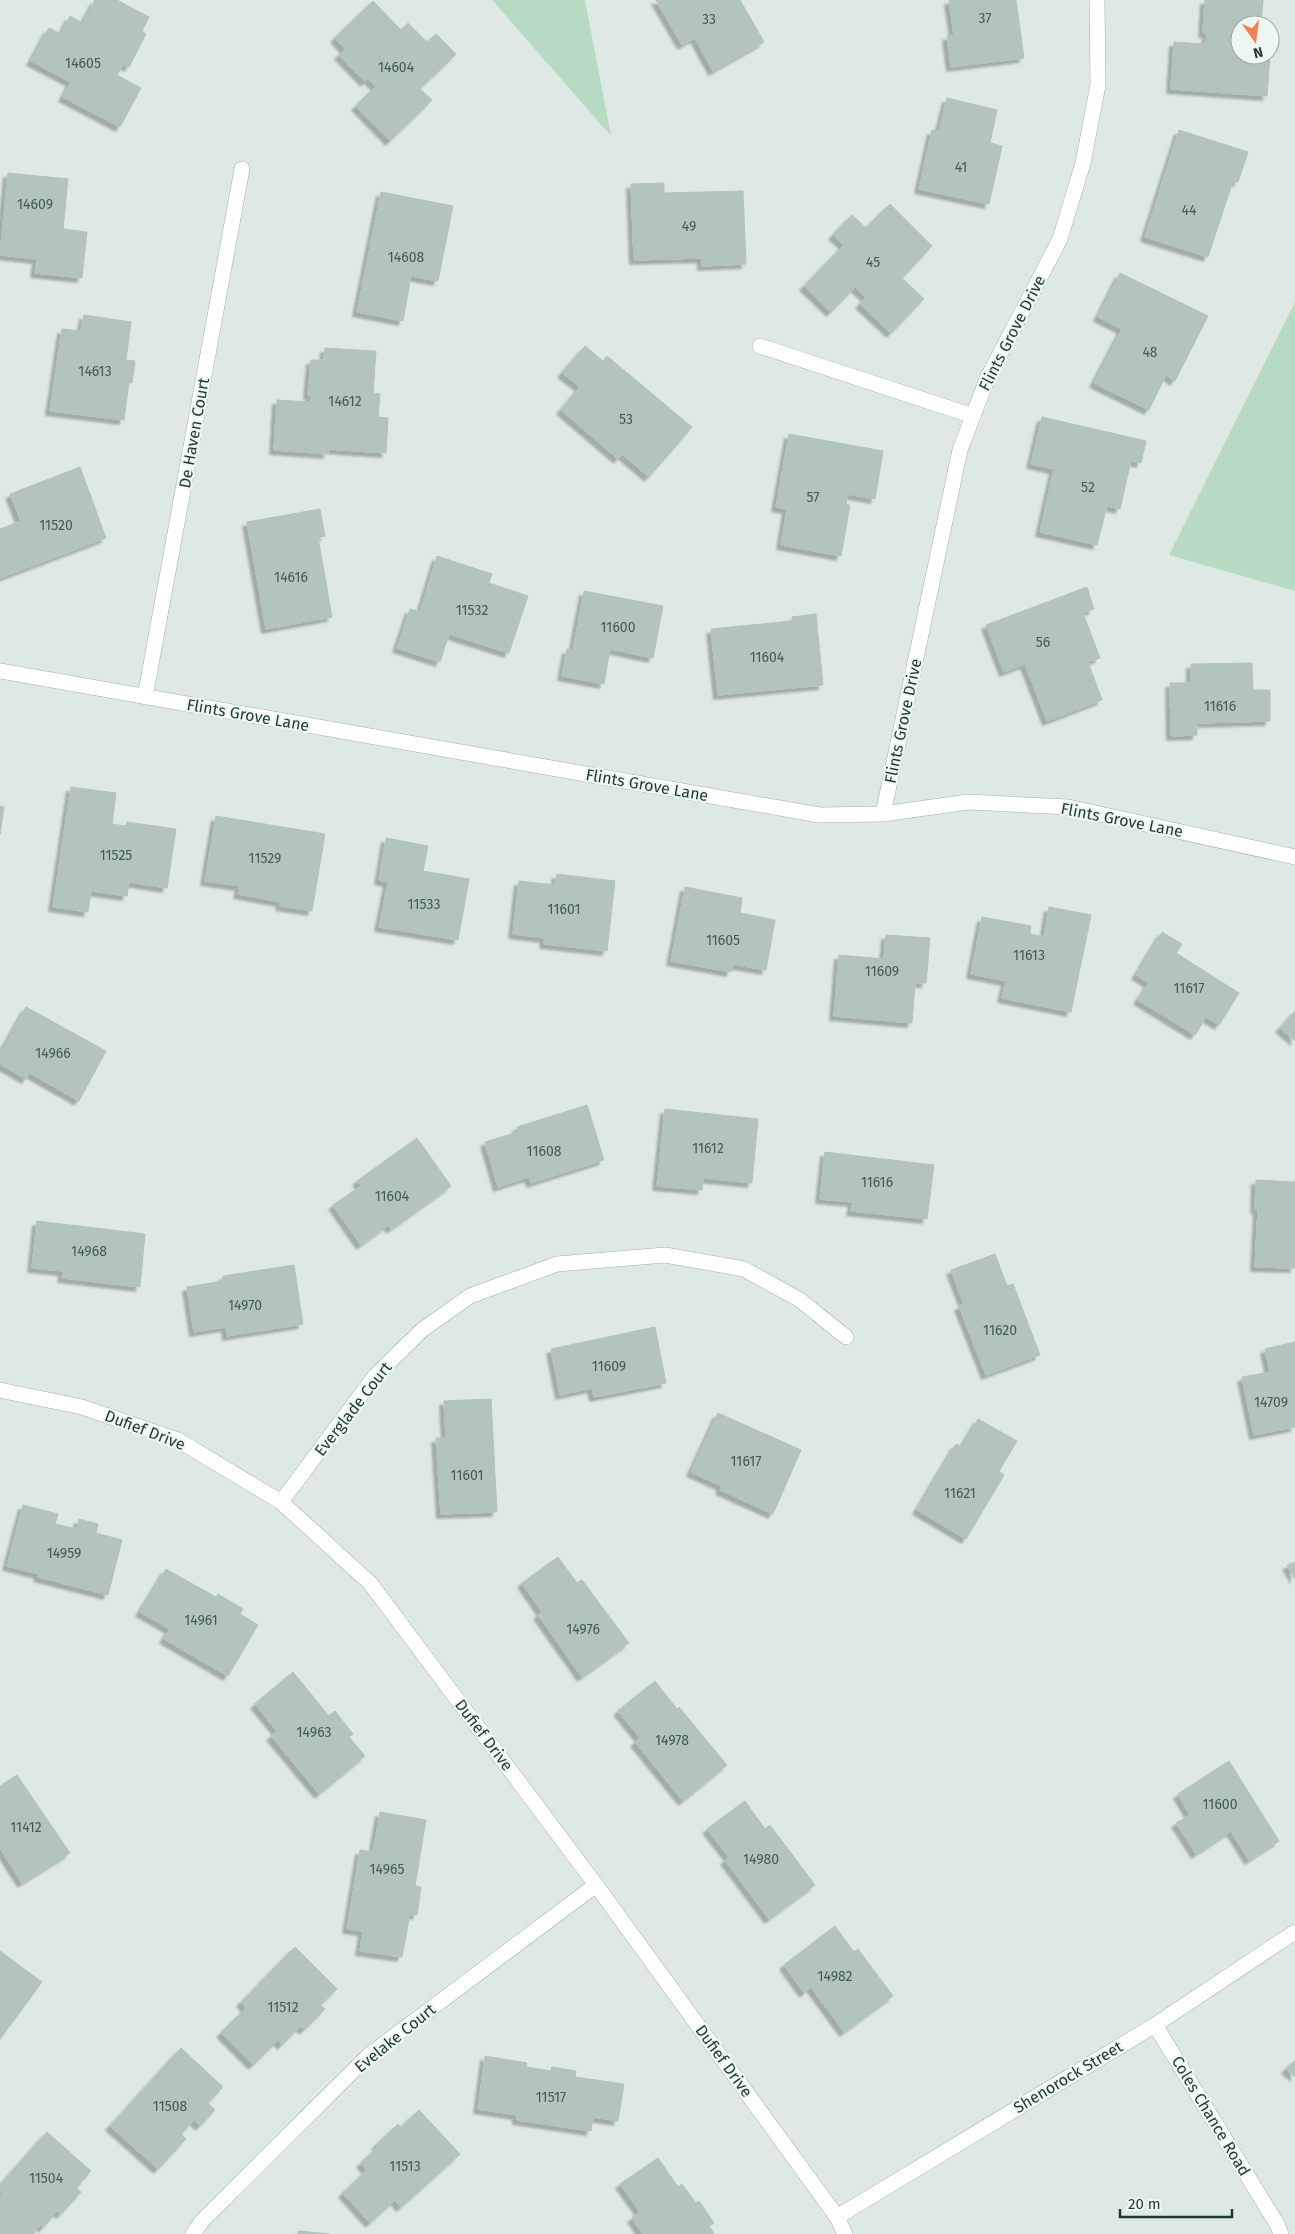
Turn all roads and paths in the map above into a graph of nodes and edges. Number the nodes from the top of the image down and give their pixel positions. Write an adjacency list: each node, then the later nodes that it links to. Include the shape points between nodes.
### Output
1 (1097, 0): 4 (street, Flints Grove Drive, via 1098,85 1083,163 1060,239 988,377)
2 (242, 169): 6 (street, De Haven Court)
3 (760, 346): 4 (street)
4 (973, 416): 7 (street, Flints Grove Drive, via 960,450)
5 (0, 671): 6 (street, Flints Grove Lane)
6 (145, 697): 7 (street, Flints Grove Lane, via 819,815)
7 (883, 814): 8 (street, Flints Grove Lane, via 968,802 1068,807)
8 (1295, 857)
9 (846, 1336): 11 (street, Everglade Court, via 800,1300 744,1269 666,1254 558,1264 470,1296 422,1330 376,1376)
10 (0, 1390): 11 (street, Dufief Drive, via 82,1407 178,1440)
11 (281, 1502): 12 (street, Dufief Drive, via 370,1583)
12 (596, 1885): 15 (street, Dufief Drive); 16 (street, Evelake Court, via 370,2055 202,2221)
13 (1295, 1932): 14 (street, Shenorock Street)
14 (1155, 2025): 15 (street, Shenorock Street); 18 (street, Coles Chance Road)
15 (837, 2217): 17 (street, Dufief Drive)
16 (193, 2234)
17 (845, 2234)
18 (1281, 2234)

